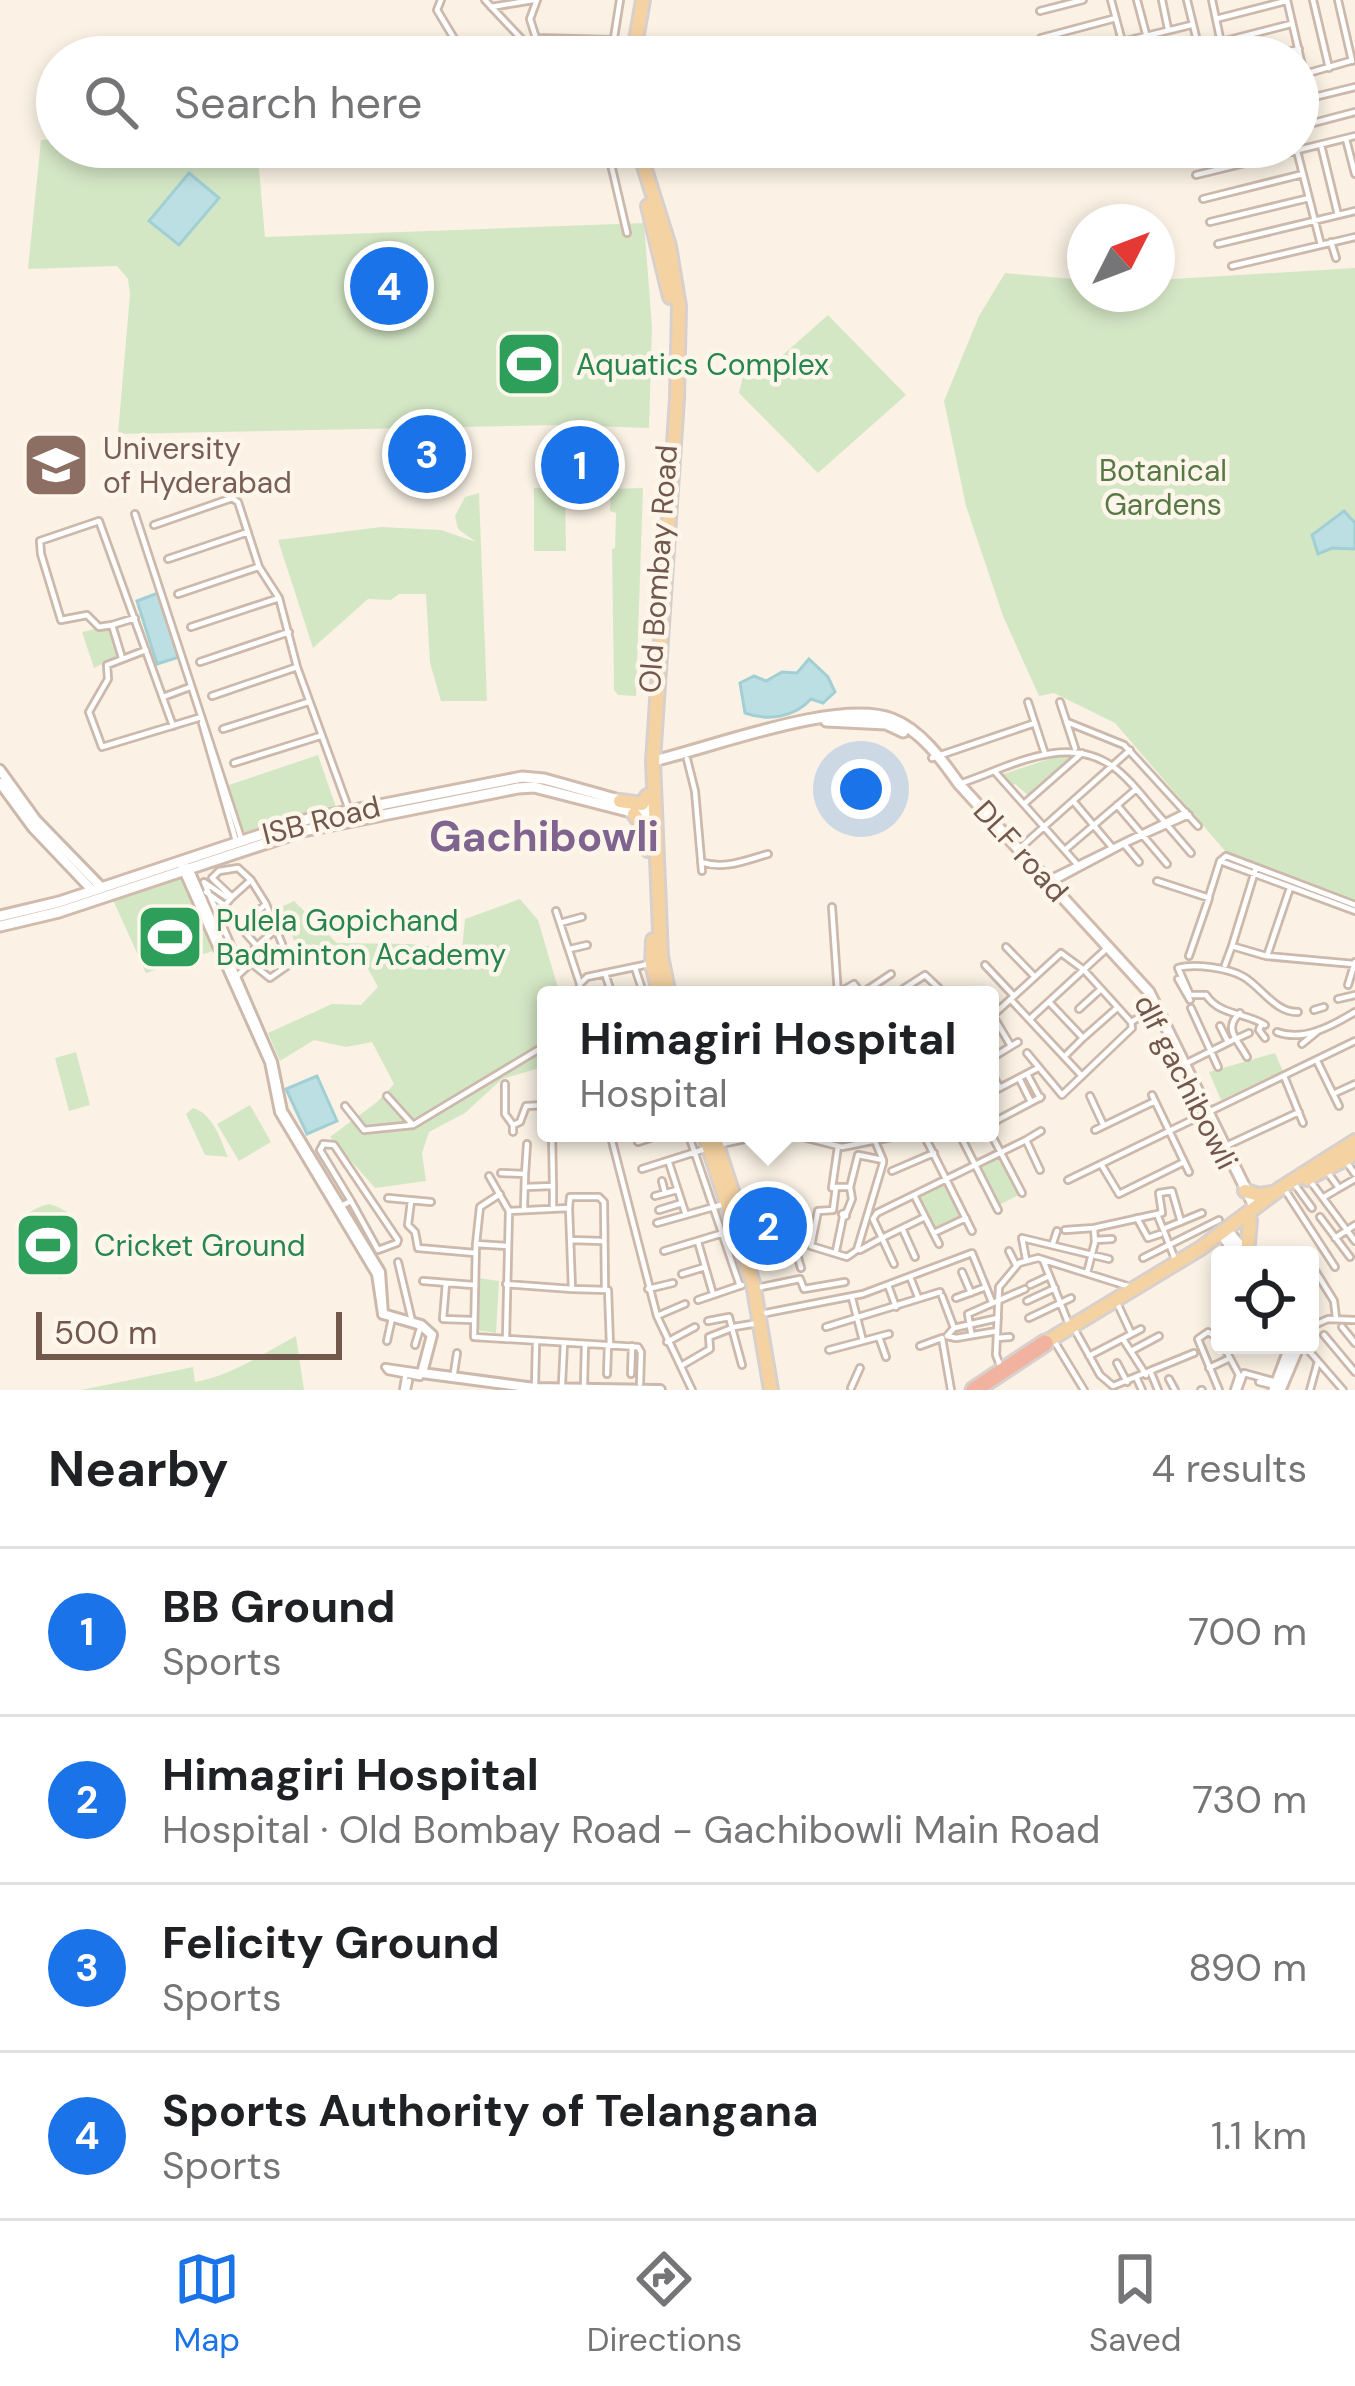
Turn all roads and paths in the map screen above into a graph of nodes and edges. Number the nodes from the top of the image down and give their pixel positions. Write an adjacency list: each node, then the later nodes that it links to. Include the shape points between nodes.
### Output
1 (441, 0): 30 (street, via 437,10)
2 (485, 0): 18 (street)
3 (535, 0): 16 (street); 32 (street)
4 (620, 0): 33 (street)
5 (640, 0): 34 (main road)
6 (1083, 0): 20 (street)
7 (1111, 0): 23 (street)
8 (1137, 0): 28 (street)
9 (1162, 0): 27 (street)
10 (1186, 0): 26 (street)
11 (1212, 0): 24 (street)
12 (1238, 0): 22 (street)
13 (1287, 0): 17 (street); 25 (street)
14 (1313, 0): 44 (street)
15 (1338, 0): 21 (street)
16 (505, 1): 18 (street)
17 (1264, 3): 22 (street)
18 (491, 7): 31 (street)
19 (1355, 8): 21 (street)
20 (1040, 11)
21 (1341, 11): 42 (street)
22 (1241, 12): 24 (street)
23 (1116, 18): 35 (street); 36 (street)
24 (1216, 19): 39 (street)
25 (1292, 24): 40 (street); 41 (street)
26 (1191, 25): 27 (street); 38 (street)
27 (1168, 29): 28 (street)
28 (1146, 34): 37 (street)
29 (1355, 34): 42 (street)
30 (453, 36)
31 (519, 36)
32 (535, 36)
33 (614, 36)
34 (634, 36)
35 (1048, 36)
36 (1121, 36)
37 (1139, 36)
38 (1195, 36)
39 (1220, 36)
40 (1245, 36)
41 (1295, 36)
42 (1346, 36): 43 (street)
43 (1354, 61): 44 (street)
44 (1329, 68): 45 (street)
45 (1319, 70)
46 (1355, 87): 47 (street)
47 (1319, 96)
48 (1355, 112): 49 (street)
49 (1319, 121)
50 (1355, 136): 51 (street)
51 (1346, 139): 52 (street); 58 (street)
52 (1321, 145): 63 (street)
53 (612, 168): 66 (street)
54 (642, 168): 73 (main road, Old Bombay Road, via 676,276)
55 (1226, 168): 59 (street)
56 (1302, 168): 57 (street)
57 (1304, 174): 60 (street); 61 (street)
58 (1355, 174)
59 (1196, 175)
60 (1309, 198): 64 (street); 65 (street)
61 (1203, 199)
62 (1355, 211): 63 (street)
63 (1338, 215): 64 (street)
64 (1314, 220): 69 (street); 70 (street)
65 (1210, 222)
66 (627, 232)
67 (1355, 237): 68 (street)
68 (1331, 242): 70 (street); 71 (street)
69 (1218, 244)
70 (1321, 245): 72 (street)
71 (1336, 259)
72 (1232, 266)
73 (672, 416): 108 (main road, Old Bombay Road); 121 (main road, Old Bombay Road)
74 (135, 514): 89 (street)
75 (154, 525): 76 (street, via 232,498)
76 (248, 532): 77 (street); 78 (street)
77 (168, 559)
78 (260, 567): 79 (street); 80 (street)
79 (178, 594)
80 (279, 598): 83 (street); 84 (street)
81 (136, 618): 82 (street); 82 (street, via 100,520 40,541 61,620 87,615 99,627); 85 (street)
82 (112, 625): 86 (street)
83 (190, 628)
84 (289, 632): 87 (street); 88 (street)
85 (146, 650): 86 (street); 91 (street)
86 (122, 658): 99 (street, via 107,665 89,712 100,744 109,748)
87 (200, 662)
88 (297, 667): 90 (street); 92 (street)
89 (190, 688): 91 (street); 95 (street)
90 (212, 696)
91 (163, 697): 99 (street)
92 (308, 702): 100 (street); 101 (street)
93 (1060, 702): 97 (street)
94 (1028, 703): 98 (street)
95 (201, 720): 99 (street); 128 (street)
96 (886, 720): 105 (main road, DLF road, via 913,732); 106 (main road, via 823,721); 108 (main road, via 822,716)
97 (1067, 722): 102 (street); 103 (street)
98 (1035, 723): 104 (street); 105 (street)
99 (173, 726)
100 (223, 728)
101 (320, 736): 107 (street); 120 (street)
102 (1130, 750): 109 (street); 122 (street)
103 (1079, 752): 104 (street); 109 (street); 118 (street)
104 (1045, 754): 111 (street)
105 (935, 756): 113 (main road, DLF road); 144 (main road, dlf gachibowli)
106 (687, 759): 108 (main road); 135 (street)
107 (234, 763)
108 (653, 764): 121 (main road, Old Bombay Road)
109 (1112, 766): 114 (street); 117 (street)
110 (0, 770): 146 (street)
111 (995, 772): 113 (street); 118 (street)
112 (0, 783): 146 (street)
113 (959, 784): 132 (main road, DLF road)
114 (1135, 790): 119 (street); 123 (street)
115 (451, 796): 116 (main road, ISB Road, via 533,777); 120 (main road, ISB Road); 121 (main road, ISB Road, via 534,787); 139 (main road, ISB Road)
116 (620, 801): 121 (main road)
117 (1074, 802): 124 (street); 126 (street)
118 (1024, 804): 126 (street)
119 (1117, 806): 124 (street); 127 (street)
120 (346, 811): 128 (main road, ISB Road)
121 (648, 811): 164 (main road); 164 (main road, Old Bombay Road)
122 (1188, 813): 123 (street); 125 (street)
123 (1166, 823): 127 (street); 133 (street)
124 (1094, 824): 130 (street); 131 (street)
125 (1198, 826)
126 (1045, 827): 131 (street); 132 (street)
127 (1142, 833): 129 (street); 130 (street); 138 (street)
128 (238, 840): 139 (main road, ISB Road)
129 (1124, 844): 136 (street); 144 (street)
130 (1111, 846): 137 (street)
131 (1065, 849): 137 (street)
132 (1019, 850): 144 (main road, DLF road)
133 (1191, 853)
134 (768, 854): 135 (street)
135 (701, 862): 140 (street)
136 (1139, 862)
137 (1076, 863): 144 (street)
138 (1167, 863)
139 (184, 864): 146 (main road, ISB Road); 156 (main road, ISB Road); 176 (street)
140 (702, 871)
141 (1255, 871): 145 (street); 147 (street, via 1220,861); 160 (street)
142 (251, 880): 148 (street); 148 (street, via 238,868 213,875); 149 (street)
143 (1157, 881): 147 (street)
144 (1046, 883): 165 (main road, dlf gachibowli); 222 (main road, DLF road, via 1143,984)
145 (1291, 885): 151 (street); 167 (street)
146 (97, 889): 153 (main road, ISB Road)
147 (1209, 898): 166 (street)
148 (228, 900): 157 (street); 176 (street, via 206,892)
149 (266, 904): 157 (street); 158 (street)
150 (832, 907): 184 (street)
151 (1355, 908)
152 (556, 911): 155 (street)
153 (0, 916)
154 (582, 917): 155 (street)
155 (560, 923): 163 (street)
156 (0, 926)
157 (240, 926): 161 (street)
158 (274, 930): 161 (street); 168 (street, via 290,964 270,978)
159 (587, 945): 163 (street)
160 (1232, 946): 167 (street); 171 (street)
161 (256, 947): 168 (street)
162 (1006, 947): 178 (street)
163 (567, 950): 179 (street)
164 (656, 950): 172 (street); 183 (main road)
165 (1105, 950): 173 (street); 197 (main road, dlf gachibowli)
166 (1189, 956)
167 (1268, 956): 169 (street)
168 (248, 961): 176 (street)
169 (1355, 963): 188 (street)
170 (985, 965): 191 (street)
171 (1226, 965)
172 (635, 968): 174 (street); 182 (street)
173 (1084, 970): 178 (street, via 1061,953); 189 (street); 193 (street)
174 (605, 973): 180 (street); 181 (street)
175 (1178, 973): 199 (street, via 1185,965 1239,974 1286,1012); 201 (street, via 1190,995); 216 (street)
176 (237, 974): 298 (street, via 280,1112)
177 (891, 974): 185 (street)
178 (1035, 977): 191 (street)
179 (578, 986)
180 (581, 986)
181 (609, 986)
182 (641, 986)
183 (662, 986)
184 (837, 986)
185 (874, 986)
186 (908, 986): 187 (street, via 923,975)
187 (937, 986)
188 (1348, 986)
189 (1101, 989): 194 (street); 203 (street)
190 (1355, 994): 192 (street)
191 (1012, 998): 196 (street); 202 (street)
192 (1338, 999)
193 (1049, 1003): 202 (street); 203 (street)
194 (1117, 1007): 204 (street); 211 (street)
195 (1324, 1007): 198 (street)
196 (999, 1010)
197 (1153, 1010): 204 (street); 240 (main road, dlf gachibowli)
198 (1314, 1010)
199 (1298, 1012)
200 (1355, 1012): 207 (street)
201 (1240, 1013): 210 (street, via 1264,1024); 212 (street, via 1231,1024)
202 (1030, 1020): 219 (street)
203 (1066, 1020): 211 (street)
204 (1131, 1022): 226 (street)
205 (999, 1026): 217 (street, via 1014,1044)
206 (1220, 1026): 212 (street)
207 (1319, 1030): 208 (street); 214 (street)
208 (1277, 1032)
209 (1250, 1033): 212 (street)
210 (1265, 1038)
211 (1083, 1039): 219 (street)
212 (1234, 1040): 216 (street); 220 (street)
213 (1355, 1041): 221 (street)
214 (1302, 1043)
215 (537, 1050): 243 (street)
216 (1211, 1051): 222 (street); 223 (street)
217 (999, 1053)
218 (1027, 1053): 224 (street)
219 (1064, 1057): 226 (street)
220 (1247, 1057)
221 (1316, 1060): 227 (street); 232 (street)
222 (1185, 1064): 240 (main road, DLF road)
223 (1218, 1066)
224 (1038, 1068): 225 (street); 226 (street, via 1062,1095)
225 (1028, 1073): 228 (street); 235 (street)
226 (1082, 1076)
227 (1284, 1076): 239 (street); 240 (street)
228 (1019, 1078): 231 (street); 235 (street, via 1030,1100)
229 (505, 1084): 236 (street, via 513,1128 526,1106)
230 (1355, 1084): 232 (street)
231 (1000, 1088)
232 (1333, 1094): 238 (street)
233 (387, 1096): 243 (street)
234 (1090, 1096): 244 (street)
235 (1040, 1097): 241 (street)
236 (537, 1105)
237 (345, 1106): 243 (street, via 364,1130)
238 (1339, 1106)
239 (1299, 1112): 242 (street); 259 (street)
240 (1204, 1113): 247 (street); 259 (main road, DLF road); 301 (main road, dlf gachibowli)
241 (999, 1122)
242 (1304, 1123)
243 (413, 1125)
244 (1104, 1126): 245 (street); 247 (street, via 1154,1098)
245 (1095, 1130)
246 (1041, 1131): 248 (street)
247 (1170, 1132): 266 (street); 267 (street)
248 (1026, 1140): 262 (street); 271 (street)
249 (552, 1142): 281 (street)
250 (612, 1142): 389 (street)
251 (820, 1142): 260 (street)
252 (860, 1142): 260 (street)
253 (878, 1142): 264 (street)
254 (928, 1142): 263 (street)
255 (963, 1142): 268 (street)
256 (996, 1142): 262 (street)
257 (527, 1144): 275 (street)
258 (708, 1145): 265 (street); 305 (street); 327 (main road); 345 (main road)
259 (1223, 1147): 301 (main road, DLF road)
260 (835, 1148): 293 (street)
261 (1352, 1151): 270 (main road); 277 (street); 284 (main road)
262 (1001, 1152): 268 (street); 288 (street)
263 (934, 1153): 272 (street); 278 (street)
264 (883, 1160): 283 (street, via 858,1155); 355 (street, via 857,1250 848,1257)
265 (668, 1161): 269 (street); 286 (street)
266 (1184, 1162): 267 (street, via 1120,1194); 273 (street)
267 (1101, 1164): 279 (street)
268 (975, 1165): 278 (street); 309 (street)
269 (642, 1169)
270 (1326, 1169): 284 (main road); 285 (street)
271 (1040, 1170)
272 (892, 1171)
273 (1189, 1172)
274 (501, 1173): 275 (street)
275 (526, 1174): 282 (street)
276 (489, 1176): 289 (street)
277 (1355, 1176): 285 (street)
278 (946, 1179): 291 (street); 317 (street)
279 (1068, 1180)
280 (662, 1181): 287 (street)
281 (553, 1186): 282 (street); 303 (street)
282 (525, 1187): 302 (street)
283 (850, 1187): 308 (street, via 835,1188); 314 (street)
284 (1292, 1187): 295 (street); 301 (main road); 306 (street); 334 (street)
285 (1339, 1188): 295 (street)
286 (677, 1190): 287 (street); 299 (street)
287 (665, 1193): 292 (street)
288 (1022, 1193)
289 (500, 1194): 310 (street); 347 (street, via 480,1207)
290 (779, 1194): 329 (street)
291 (914, 1195): 315 (street); 336 (street, via 877,1213)
292 (655, 1196)
293 (831, 1197)
294 (388, 1198): 296 (street)
295 (1323, 1198): 328 (street)
296 (411, 1201): 297 (street); 358 (street, via 418,1248)
297 (431, 1202)
298 (345, 1203): 298 (street, via 378,1250 397,1243 334,1145 323,1144); 408 (street, via 380,1272)
299 (682, 1203): 307 (street); 313 (street)
300 (721, 1205): 305 (street)
301 (1249, 1207): 335 (main road); 353 (main road); 359 (main road)
302 (524, 1208): 303 (street); 310 (street)
303 (553, 1208): 304 (street)
304 (569, 1208): 339 (street); 343 (street, via 574,1195 601,1198)
305 (712, 1208): 313 (street); 332 (street)
306 (1312, 1208)
307 (658, 1210)
308 (833, 1210): 314 (street); 355 (street, via 818,1211 810,1239)
309 (998, 1210)
310 (509, 1211): 349 (street)
311 (1202, 1213): 320 (street)
312 (1156, 1214): 319 (street); 320 (street, via 1159,1193 1172,1191); 331 (street)
313 (686, 1215): 321 (street)
314 (843, 1215): 355 (street)
315 (925, 1216): 324 (street); 333 (street)
316 (1319, 1217): 322 (street)
317 (966, 1218): 330 (street); 333 (street)
318 (1220, 1220): 337 (street)
319 (1138, 1221): 325 (street); 326 (street); 331 (street, via 1149,1239)
320 (1181, 1222): 331 (street)
321 (657, 1223)
322 (1325, 1224): 334 (street); 338 (street)
323 (1355, 1225): 328 (street)
324 (902, 1228): 336 (street); 361 (street)
325 (1094, 1228): 341 (street); 346 (street, via 1061,1230)
326 (1129, 1228)
327 (736, 1229): 332 (street); 386 (main road)
328 (1347, 1229): 338 (street); 344 (street)
329 (789, 1230): 345 (street); 373 (street)
330 (972, 1231)
331 (1162, 1231): 350 (street)
332 (721, 1234): 340 (street); 386 (street)
333 (934, 1234): 348 (street)
334 (1313, 1234): 371 (street)
335 (1228, 1237): 351 (main road); 352 (main road); 405 (main road)
336 (882, 1238): 354 (street); 369 (street)
337 (1185, 1238): 350 (street); 359 (street)
338 (1335, 1238): 362 (street)
339 (572, 1240): 343 (street); 391 (street)
340 (697, 1240): 357 (street); 372 (street)
341 (1095, 1240): 342 (street); 360 (street)
342 (1112, 1240)
343 (604, 1241): 392 (street)
344 (1355, 1241)
345 (748, 1243): 386 (main road)
346 (1053, 1243): 360 (street); 364 (street, via 1022,1238)
347 (476, 1244): 349 (street); 358 (street)
348 (939, 1244)
349 (507, 1246): 384 (street)
350 (1169, 1246): 363 (street); 368 (street)
351 (1232, 1246)
352 (1238, 1246)
353 (1247, 1246)
354 (860, 1250)
355 (836, 1251)
356 (1010, 1251): 370 (street)
357 (664, 1252)
358 (475, 1253): 385 (street)
359 (1193, 1253): 368 (main road)
360 (1092, 1254): 365 (street); 375 (street)
361 (915, 1257)
362 (1350, 1257)
363 (1143, 1258)
364 (1026, 1259): 366 (street); 370 (street)
365 (1108, 1259)
366 (1043, 1260): 375 (street); 377 (street)
367 (398, 1262): 418 (street)
368 (1177, 1263): 393 (main road)
369 (893, 1264)
370 (1016, 1265): 401 (street)
371 (1336, 1267)
372 (705, 1268): 376 (street); 395 (street)
373 (801, 1268)
374 (962, 1272): 394 (street)
375 (1087, 1273): 393 (street)
376 (682, 1274)
377 (1049, 1276): 390 (street); 401 (street)
378 (910, 1277): 387 (street); 388 (street, via 972,1253); 397 (street)
379 (1319, 1277): 413 (street)
380 (423, 1281): 382 (street)
381 (845, 1282): 386 (street)
382 (446, 1283): 385 (street); 415 (street, via 443,1319)
383 (673, 1283): 389 (street)
384 (506, 1284): 391 (street); 438 (street)
385 (473, 1285): 415 (street)
386 (751, 1285): 395 (street); 410 (main road)
387 (888, 1285): 396 (street); 406 (street)
388 (986, 1287): 394 (street); 401 (street)
389 (648, 1288): 409 (street)
390 (1055, 1288): 402 (street); 403 (street)
391 (572, 1289): 392 (street)
392 (605, 1289): 447 (street)
393 (1130, 1291): 426 (main road)
394 (974, 1292): 398 (street); 407 (street)
395 (713, 1294): 400 (street)
396 (851, 1296): 410 (street); 414 (street)
397 (918, 1297): 406 (street); 425 (street, via 941,1294)
398 (956, 1298)
399 (1071, 1298): 403 (street)
400 (698, 1300)
401 (995, 1301): 407 (street); 411 (street)
402 (1027, 1301)
403 (1061, 1302): 412 (street); 426 (street)
404 (685, 1304): 409 (street)
405 (1118, 1305): 426 (main road); 429 (street)
406 (896, 1306): 414 (street)
407 (982, 1306): 419 (street, via 968,1315)
408 (385, 1314): 418 (street); 440 (street)
409 (657, 1316): 441 (street)
410 (763, 1318): 424 (street); 492 (main road)
411 (998, 1318): 419 (street); 432 (street)
412 (1029, 1318)
413 (1336, 1318): 416 (street); 420 (street)
414 (857, 1319): 422 (street); 442 (street)
415 (472, 1320): 438 (street, via 474,1337)
416 (1355, 1320)
417 (708, 1322): 424 (street, via 728,1316)
418 (417, 1324): 448 (street); 473 (street, via 433,1340)
419 (969, 1324): 425 (street); 431 (street)
420 (1319, 1324)
421 (695, 1327): 441 (street)
422 (826, 1327)
423 (1342, 1327): 443 (street)
424 (733, 1328): 464 (street); 465 (street, via 709,1336 710,1349)
425 (953, 1328): 436 (street)
426 (1073, 1329): 451 (main road); 459 (street)
427 (1142, 1329): 429 (street)
428 (889, 1334): 435 (street)
429 (1132, 1334): 439 (street)
430 (1211, 1334): 467 (street, via 1198,1339)
431 (971, 1335): 432 (street); 436 (street)
432 (997, 1335): 437 (street); 468 (street)
433 (1324, 1335): 469 (street)
434 (1159, 1336): 453 (street)
435 (879, 1337): 442 (street); 460 (street)
436 (945, 1337): 450 (street); 493 (street)
437 (1010, 1337)
438 (506, 1338): 444 (street)
439 (1123, 1339): 453 (street); 459 (street)
440 (387, 1340)
441 (667, 1342): 465 (street)
442 (863, 1342): 452 (street)
443 (1355, 1342)
444 (536, 1343): 445 (street); 487 (street)
445 (564, 1343): 446 (street); 479 (street)
446 (585, 1344): 447 (street); 480 (street)
447 (609, 1345): 449 (street); 470 (street)
448 (415, 1346)
449 (632, 1346): 471 (street); 481 (street, via 641,1350)
450 (920, 1346)
451 (1044, 1348): 468 (main road); 488 (highway); 494 (street)
452 (829, 1350)
453 (1131, 1351): 472 (street)
454 (458, 1353): 474 (street)
455 (1194, 1353): 472 (street)
456 (1226, 1354): 461 (street)
457 (1297, 1354): 484 (main road)
458 (1311, 1354): 462 (street)
459 (1089, 1356): 483 (street)
460 (886, 1357)
461 (1228, 1359): 467 (street); 499 (street, via 1239,1375)
462 (1318, 1361): 500 (street); 501 (street)
463 (1117, 1363): 482 (street)
464 (742, 1365)
465 (681, 1366): 491 (street)
466 (860, 1368): 486 (street)
467 (1209, 1368): 498 (street)
468 (1002, 1369): 488 (main road)
469 (1355, 1371)
470 (607, 1374)
471 (631, 1374)
472 (1148, 1374): 475 (street); 496 (street)
473 (421, 1375): 474 (street); 477 (street); 485 (street)
474 (452, 1379): 485 (street)
475 (1137, 1379): 482 (street); 495 (street)
476 (1169, 1379): 497 (street)
477 (406, 1381)
478 (1258, 1383): 484 (street); 499 (street, via 1244,1373)
479 (562, 1384)
480 (584, 1384)
481 (640, 1384)
482 (1122, 1385): 483 (street)
483 (1105, 1387)
484 (1276, 1387)
485 (495, 1388): 487 (street); 489 (street)
486 (851, 1388)
487 (535, 1389): 490 (street)
488 (983, 1389)
489 (512, 1390)
490 (660, 1390)
491 (692, 1390)
492 (775, 1390)
493 (951, 1390)
494 (1084, 1390)
495 (1142, 1390)
496 (1158, 1390)
497 (1175, 1390)
498 (1219, 1390)
499 (1236, 1390)
500 (1310, 1390)
501 (1343, 1390)

